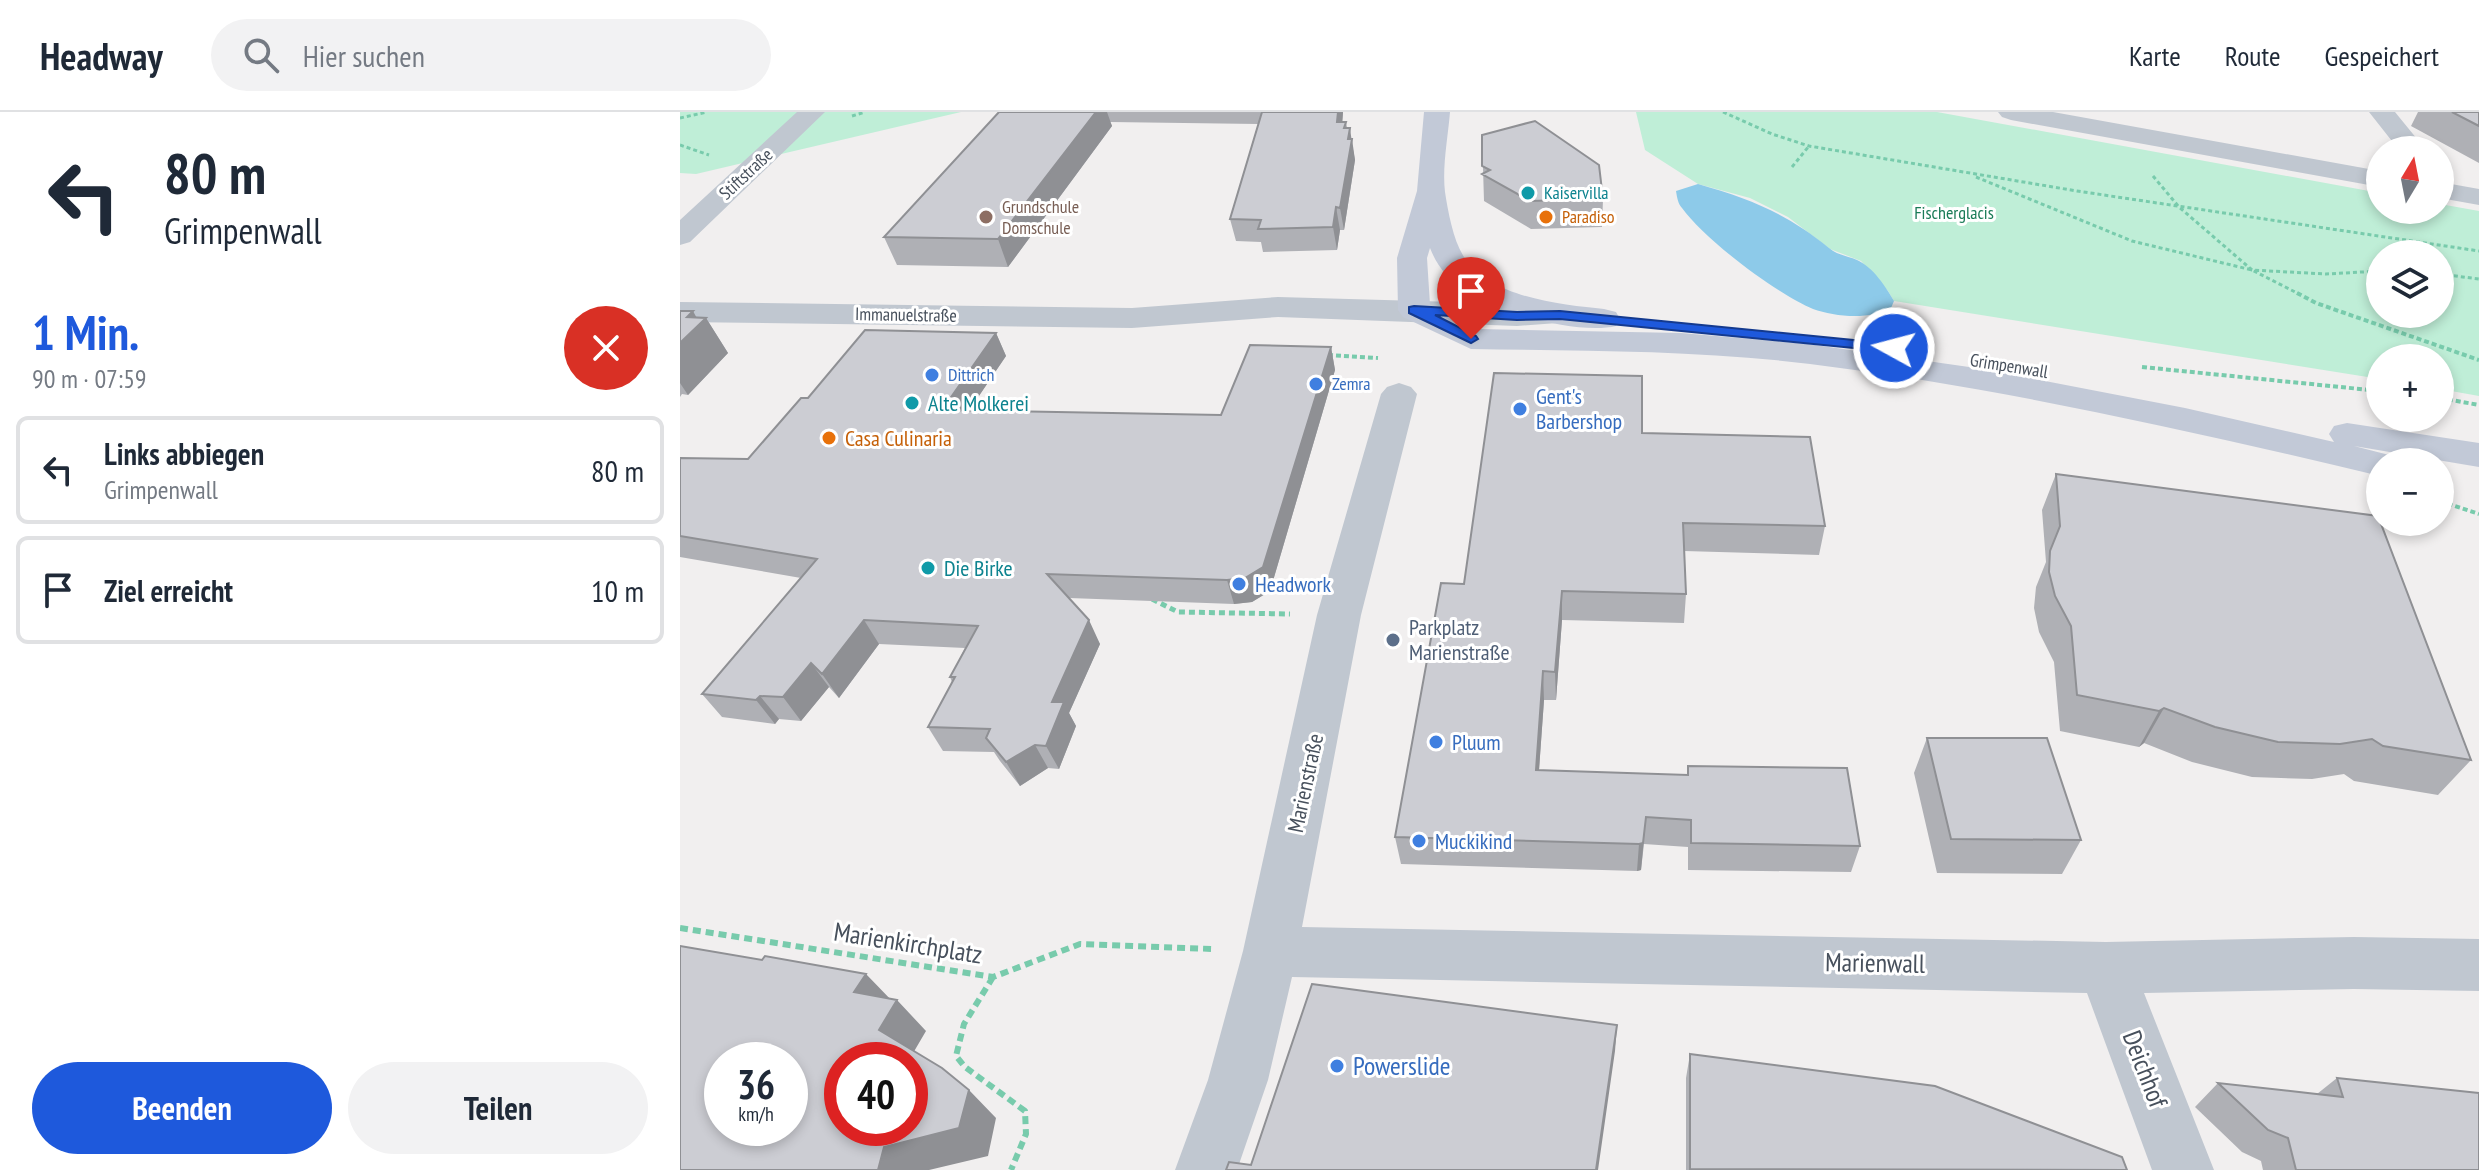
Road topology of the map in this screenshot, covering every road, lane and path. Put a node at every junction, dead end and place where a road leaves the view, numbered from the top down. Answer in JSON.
{"nodes":[{"id":1,"x":707,"y":112,"type":"edge"},
{"id":2,"x":812,"y":112,"type":"edge"},
{"id":3,"x":1437,"y":112,"type":"edge"},
{"id":4,"x":1723,"y":112,"type":"edge"},
{"id":5,"x":2011,"y":112,"type":"edge"},
{"id":6,"x":2382,"y":112,"type":"edge"},
{"id":7,"x":680,"y":118,"type":"edge"},
{"id":8,"x":2137,"y":135,"type":"junction"},
{"id":9,"x":2402,"y":136,"type":"edge"},
{"id":10,"x":1809,"y":146,"type":"junction"},
{"id":11,"x":1792,"y":167,"type":"dead end"},
{"id":12,"x":1968,"y":173,"type":"junction"},
{"id":13,"x":2366,"y":176,"type":"edge"},
{"id":14,"x":1431,"y":191,"type":"junction"},
{"id":15,"x":2454,"y":191,"type":"edge"},
{"id":16,"x":2479,"y":197,"type":"edge"},
{"id":17,"x":2179,"y":207,"type":"junction"},
{"id":18,"x":680,"y":236,"type":"edge"},
{"id":19,"x":2479,"y":251,"type":"edge"},
{"id":20,"x":2252,"y":270,"type":"junction"},
{"id":21,"x":2366,"y":272,"type":"edge"},
{"id":22,"x":2454,"y":276,"type":"edge"},
{"id":23,"x":2479,"y":279,"type":"edge"},
{"id":24,"x":1414,"y":310,"type":"junction"},
{"id":25,"x":680,"y":312,"type":"edge"},
{"id":26,"x":1560,"y":315,"type":"junction"},
{"id":27,"x":1132,"y":318,"type":"junction"},
{"id":28,"x":1471,"y":339,"type":"junction"},
{"id":29,"x":2479,"y":360,"type":"edge"},
{"id":30,"x":1399,"y":394,"type":"dead end"},
{"id":31,"x":2454,"y":401,"type":"edge"},
{"id":32,"x":2479,"y":405,"type":"edge"},
{"id":33,"x":2479,"y":455,"type":"edge"},
{"id":34,"x":2366,"y":461,"type":"edge"},
{"id":35,"x":2454,"y":479,"type":"edge"},
{"id":36,"x":2479,"y":485,"type":"edge"},
{"id":37,"x":2454,"y":506,"type":"edge"},
{"id":38,"x":2479,"y":514,"type":"edge"},
{"id":39,"x":1145,"y":591,"type":"edge"},
{"id":40,"x":1339,"y":615,"type":"junction"},
{"id":41,"x":680,"y":928,"type":"edge"},
{"id":42,"x":1270,"y":951,"type":"junction"},
{"id":43,"x":2479,"y":965,"type":"edge"},
{"id":44,"x":2106,"y":968,"type":"junction"},
{"id":45,"x":993,"y":977,"type":"junction"},
{"id":46,"x":1011,"y":1170,"type":"edge"},
{"id":47,"x":1206,"y":1170,"type":"edge"},
{"id":48,"x":2183,"y":1170,"type":"edge"}],
"edges":[{"from":1,"to":7,"type":"path"},
{"from":2,"to":18,"type":"street","name":"Stiftstraße"},
{"from":3,"to":14,"type":"street"},
{"from":4,"to":10,"type":"path"},
{"from":5,"to":8,"type":"street"},
{"from":6,"to":9,"type":"street"},
{"from":8,"to":13,"type":"street"},
{"from":8,"to":17,"type":"path"},
{"from":10,"to":11,"type":"path"},
{"from":10,"to":12,"type":"path"},
{"from":12,"to":17,"type":"path"},
{"from":12,"to":20,"type":"path"},
{"from":14,"to":24,"type":"street"},
{"from":14,"to":26,"type":"street"},
{"from":15,"to":16,"type":"street"},
{"from":17,"to":19,"type":"path"},
{"from":17,"to":20,"type":"path"},
{"from":20,"to":21,"type":"path"},
{"from":20,"to":29,"type":"path"},
{"from":22,"to":23,"type":"path"},
{"from":24,"to":26,"type":"street","name":"Grimpenwall"},
{"from":24,"to":27,"type":"street","name":"Immanuelstraße"},
{"from":24,"to":28,"type":"street","name":"Grimpenwall"},
{"from":25,"to":27,"type":"street","name":"Immanuelstraße"},
{"from":26,"to":33,"type":"street","name":"Grimpenwall"},
{"from":27,"to":28,"type":"street","name":"Immanuelstraße"},
{"from":28,"to":34,"type":"street","name":"Grimpenwall"},
{"from":30,"to":40,"type":"street","name":"Marienstraße"},
{"from":31,"to":32,"type":"path"},
{"from":35,"to":36,"type":"street"},
{"from":37,"to":38,"type":"path"},
{"from":39,"to":40,"type":"path"},
{"from":40,"to":42,"type":"street","name":"Marienstraße"},
{"from":41,"to":45,"type":"path","name":"Marienkirchplatz"},
{"from":42,"to":44,"type":"street","name":"Marienwall"},
{"from":42,"to":45,"type":"path","name":"Marienkirchplatz"},
{"from":42,"to":47,"type":"street","name":"Marienstraße"},
{"from":43,"to":44,"type":"street","name":"Marienwall"},
{"from":44,"to":48,"type":"street","name":"Deichhof"},
{"from":45,"to":46,"type":"path"}]}
